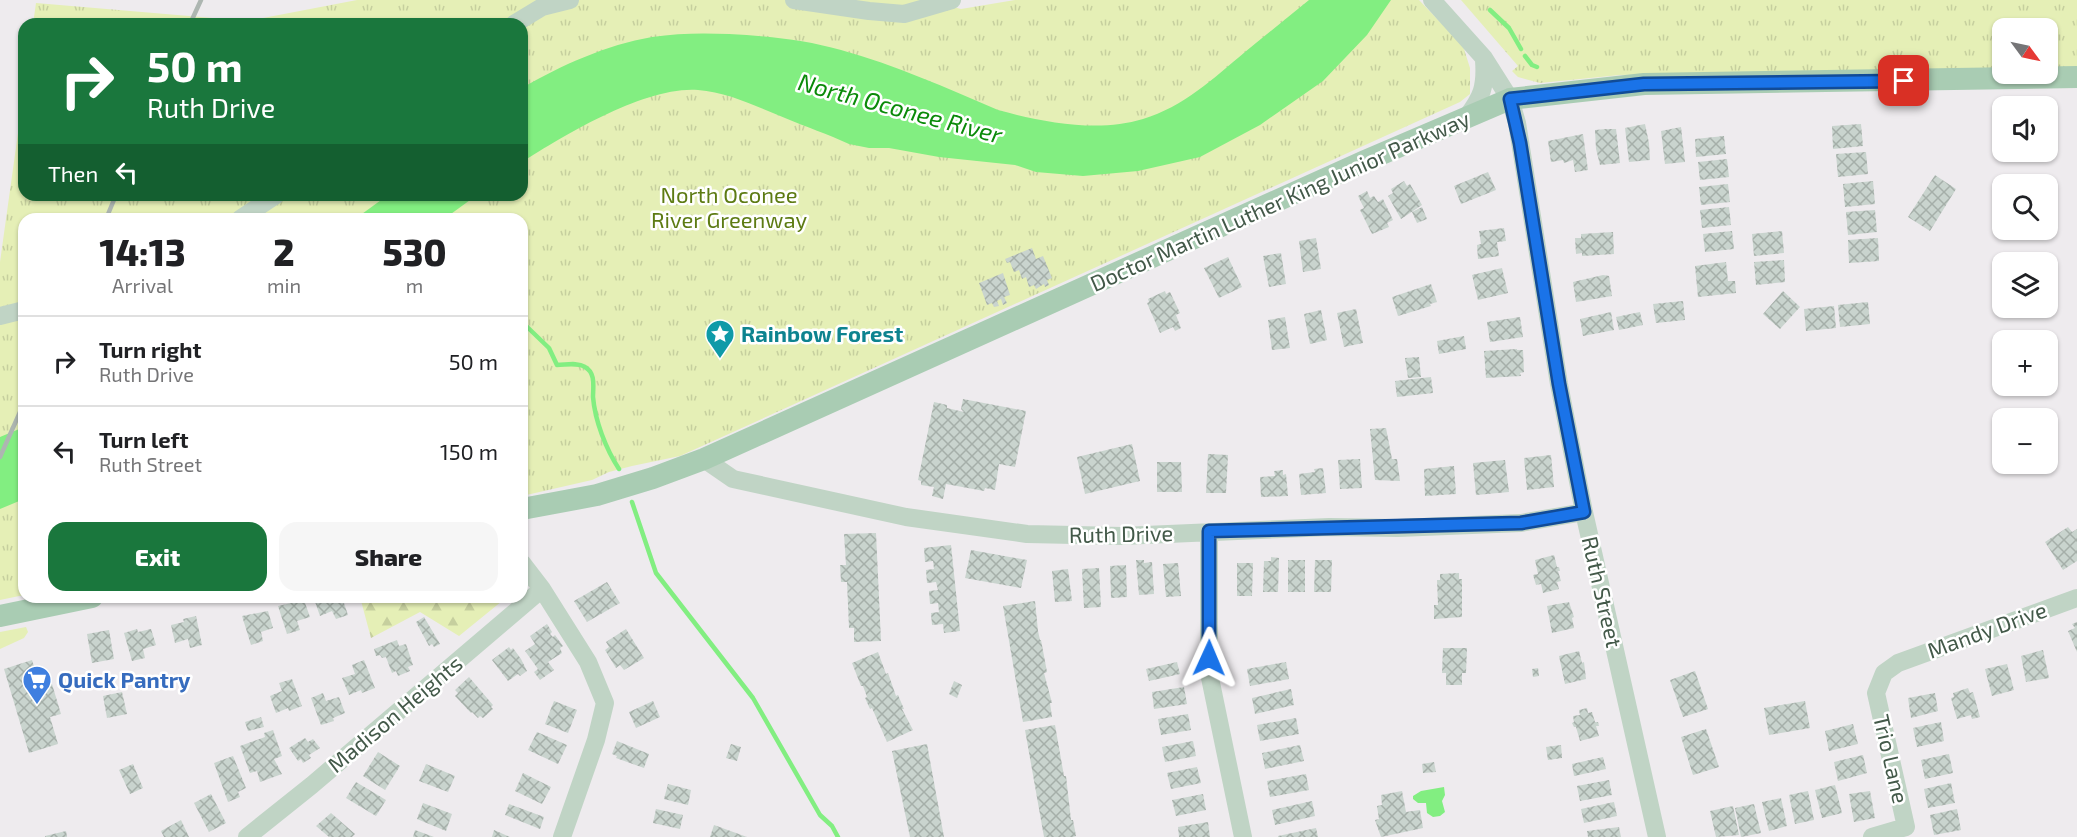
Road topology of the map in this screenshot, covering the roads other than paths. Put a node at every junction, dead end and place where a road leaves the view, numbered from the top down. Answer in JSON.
{"nodes":[{"id":1,"x":570,"y":0,"type":"edge"},
{"id":2,"x":794,"y":0,"type":"edge"},
{"id":3,"x":952,"y":0,"type":"edge"},
{"id":4,"x":1432,"y":0,"type":"edge"},
{"id":5,"x":524,"y":18,"type":"edge"},
{"id":6,"x":1484,"y":58,"type":"junction"},
{"id":7,"x":2077,"y":77,"type":"edge"},
{"id":8,"x":1510,"y":99,"type":"junction"},
{"id":9,"x":1466,"y":118,"type":"junction"},
{"id":10,"x":267,"y":201,"type":"edge"},
{"id":11,"x":249,"y":213,"type":"edge"},
{"id":12,"x":18,"y":312,"type":"edge"},
{"id":13,"x":0,"y":316,"type":"edge"},
{"id":14,"x":704,"y":459,"type":"junction"},
{"id":15,"x":528,"y":508,"type":"edge"},
{"id":16,"x":1584,"y":512,"type":"junction"},
{"id":17,"x":1209,"y":531,"type":"junction"},
{"id":18,"x":528,"y":571,"type":"edge"},
{"id":19,"x":542,"y":589,"type":"junction"},
{"id":20,"x":2077,"y":598,"type":"edge"},
{"id":21,"x":528,"y":601,"type":"edge"},
{"id":22,"x":63,"y":603,"type":"edge"},
{"id":23,"x":526,"y":603,"type":"edge"},
{"id":24,"x":0,"y":616,"type":"edge"},
{"id":25,"x":1898,"y":663,"type":"joint"},
{"id":26,"x":247,"y":837,"type":"edge"},
{"id":27,"x":562,"y":837,"type":"edge"},
{"id":28,"x":1243,"y":837,"type":"edge"},
{"id":29,"x":1657,"y":837,"type":"edge"},
{"id":30,"x":1872,"y":837,"type":"edge"}],
"edges":[{"from":1,"to":5,"type":"street"},
{"from":2,"to":3,"type":"street"},
{"from":4,"to":6,"type":"street","name":"Ruth Street"},
{"from":6,"to":8,"type":"street","name":"Ruth Street"},
{"from":6,"to":9,"type":"street"},
{"from":7,"to":8,"type":"main road","name":"Doctor Martin Luther King Junior Parkway"},
{"from":8,"to":9,"type":"main road","name":"Doctor Martin Luther King Junior Parkway"},
{"from":8,"to":16,"type":"street","name":"Ruth Street"},
{"from":9,"to":14,"type":"main road","name":"Doctor Martin Luther King Junior Parkway"},
{"from":10,"to":11,"type":"street"},
{"from":12,"to":13,"type":"street"},
{"from":14,"to":15,"type":"main road","name":"Doctor Martin Luther King Junior Parkway"},
{"from":14,"to":17,"type":"street","name":"Ruth Drive"},
{"from":16,"to":17,"type":"street","name":"Ruth Drive"},
{"from":16,"to":29,"type":"street","name":"Ruth Street"},
{"from":17,"to":28,"type":"street"},
{"from":18,"to":19,"type":"street"},
{"from":19,"to":21,"type":"street","name":"Madison Heights"},
{"from":19,"to":27,"type":"street"},
{"from":20,"to":25,"type":"street","name":"Mandy Drive"},
{"from":22,"to":24,"type":"main road"},
{"from":23,"to":26,"type":"street","name":"Madison Heights"},
{"from":25,"to":30,"type":"street","name":"Trio Lane"}]}
